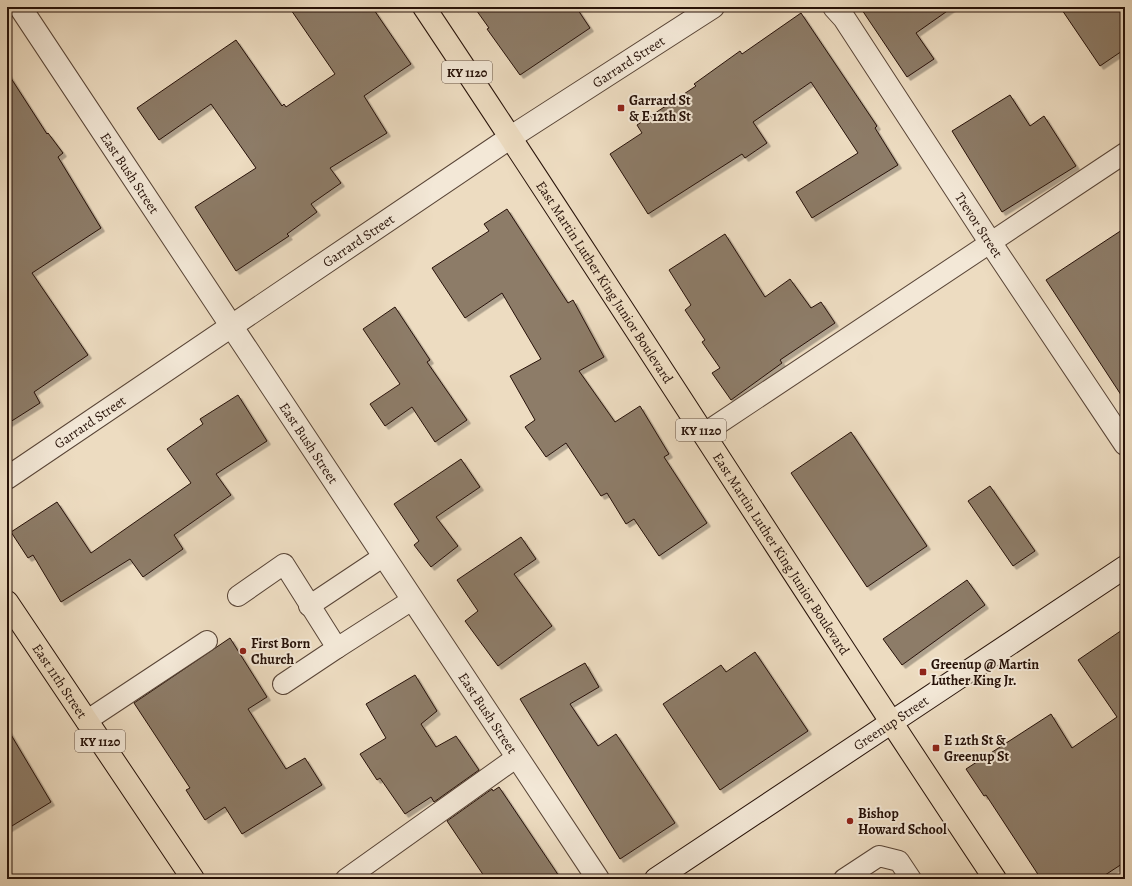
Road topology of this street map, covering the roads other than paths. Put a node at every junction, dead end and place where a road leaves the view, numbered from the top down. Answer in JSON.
{"nodes":[{"id":1,"x":20,"y":7,"type":"edge"},
{"id":2,"x":424,"y":7,"type":"edge"},
{"id":3,"x":713,"y":7,"type":"edge"},
{"id":4,"x":834,"y":7,"type":"edge"},
{"id":5,"x":511,"y":137,"type":"junction"},
{"id":6,"x":1125,"y":154,"type":"edge"},
{"id":7,"x":990,"y":242,"type":"junction"},
{"id":8,"x":232,"y":327,"type":"junction"},
{"id":9,"x":703,"y":434,"type":"junction"},
{"id":10,"x":1125,"y":444,"type":"edge"},
{"id":11,"x":7,"y":478,"type":"edge"},
{"id":12,"x":384,"y":556,"type":"junction"},
{"id":13,"x":1125,"y":567,"type":"edge"},
{"id":14,"x":238,"y":596,"type":"dead end"},
{"id":15,"x":412,"y":600,"type":"junction"},
{"id":16,"x":7,"y":602,"type":"edge"},
{"id":17,"x":309,"y":606,"type":"junction"},
{"id":18,"x":207,"y":641,"type":"dead end"},
{"id":19,"x":336,"y":648,"type":"junction"},
{"id":20,"x":283,"y":684,"type":"dead end"},
{"id":21,"x":86,"y":721,"type":"junction"},
{"id":22,"x":890,"y":723,"type":"junction"},
{"id":23,"x":517,"y":757,"type":"junction"},
{"id":24,"x":193,"y":879,"type":"edge"},
{"id":25,"x":346,"y":879,"type":"edge"},
{"id":26,"x":598,"y":879,"type":"edge"},
{"id":27,"x":656,"y":879,"type":"edge"},
{"id":28,"x":844,"y":879,"type":"edge"},
{"id":29,"x":911,"y":879,"type":"edge"},
{"id":30,"x":994,"y":879,"type":"edge"}],
"edges":[{"from":1,"to":8,"type":"street","name":"East Bush Street"},
{"from":2,"to":5,"type":"main road","name":"East Martin Luther King Junior Boulevard","number":"KY 1120"},
{"from":3,"to":5,"type":"street","name":"Garrard Street"},
{"from":4,"to":7,"type":"street","name":"Trevor Street"},
{"from":5,"to":8,"type":"street","name":"Garrard Street"},
{"from":5,"to":9,"type":"main road","name":"East Martin Luther King Junior Boulevard","number":"KY 1120"},
{"from":6,"to":7,"type":"lane"},
{"from":7,"to":9,"type":"lane"},
{"from":7,"to":10,"type":"street","name":"Trevor Street"},
{"from":8,"to":11,"type":"street","name":"Garrard Street"},
{"from":8,"to":12,"type":"street","name":"East Bush Street"},
{"from":9,"to":22,"type":"main road","name":"East Martin Luther King Junior Boulevard","number":"KY 1120"},
{"from":12,"to":15,"type":"street","name":"East Bush Street"},
{"from":12,"to":17,"type":"lane"},
{"from":13,"to":22,"type":"street","name":"Greenup Street"},
{"from":14,"to":17,"type":"lane"},
{"from":15,"to":19,"type":"lane"},
{"from":15,"to":23,"type":"street","name":"East Bush Street"},
{"from":16,"to":21,"type":"main road","name":"East 11th Street","number":"KY 1120"},
{"from":17,"to":19,"type":"lane"},
{"from":18,"to":21,"type":"lane"},
{"from":19,"to":20,"type":"lane"},
{"from":21,"to":24,"type":"main road","name":"East 11th Street","number":"KY 1120"},
{"from":22,"to":27,"type":"street","name":"Greenup Street"},
{"from":22,"to":30,"type":"main road","name":"East Martin Luther King Junior Boulevard"},
{"from":23,"to":25,"type":"lane"},
{"from":23,"to":26,"type":"street","name":"East Bush Street"},
{"from":28,"to":29,"type":"lane"}]}
